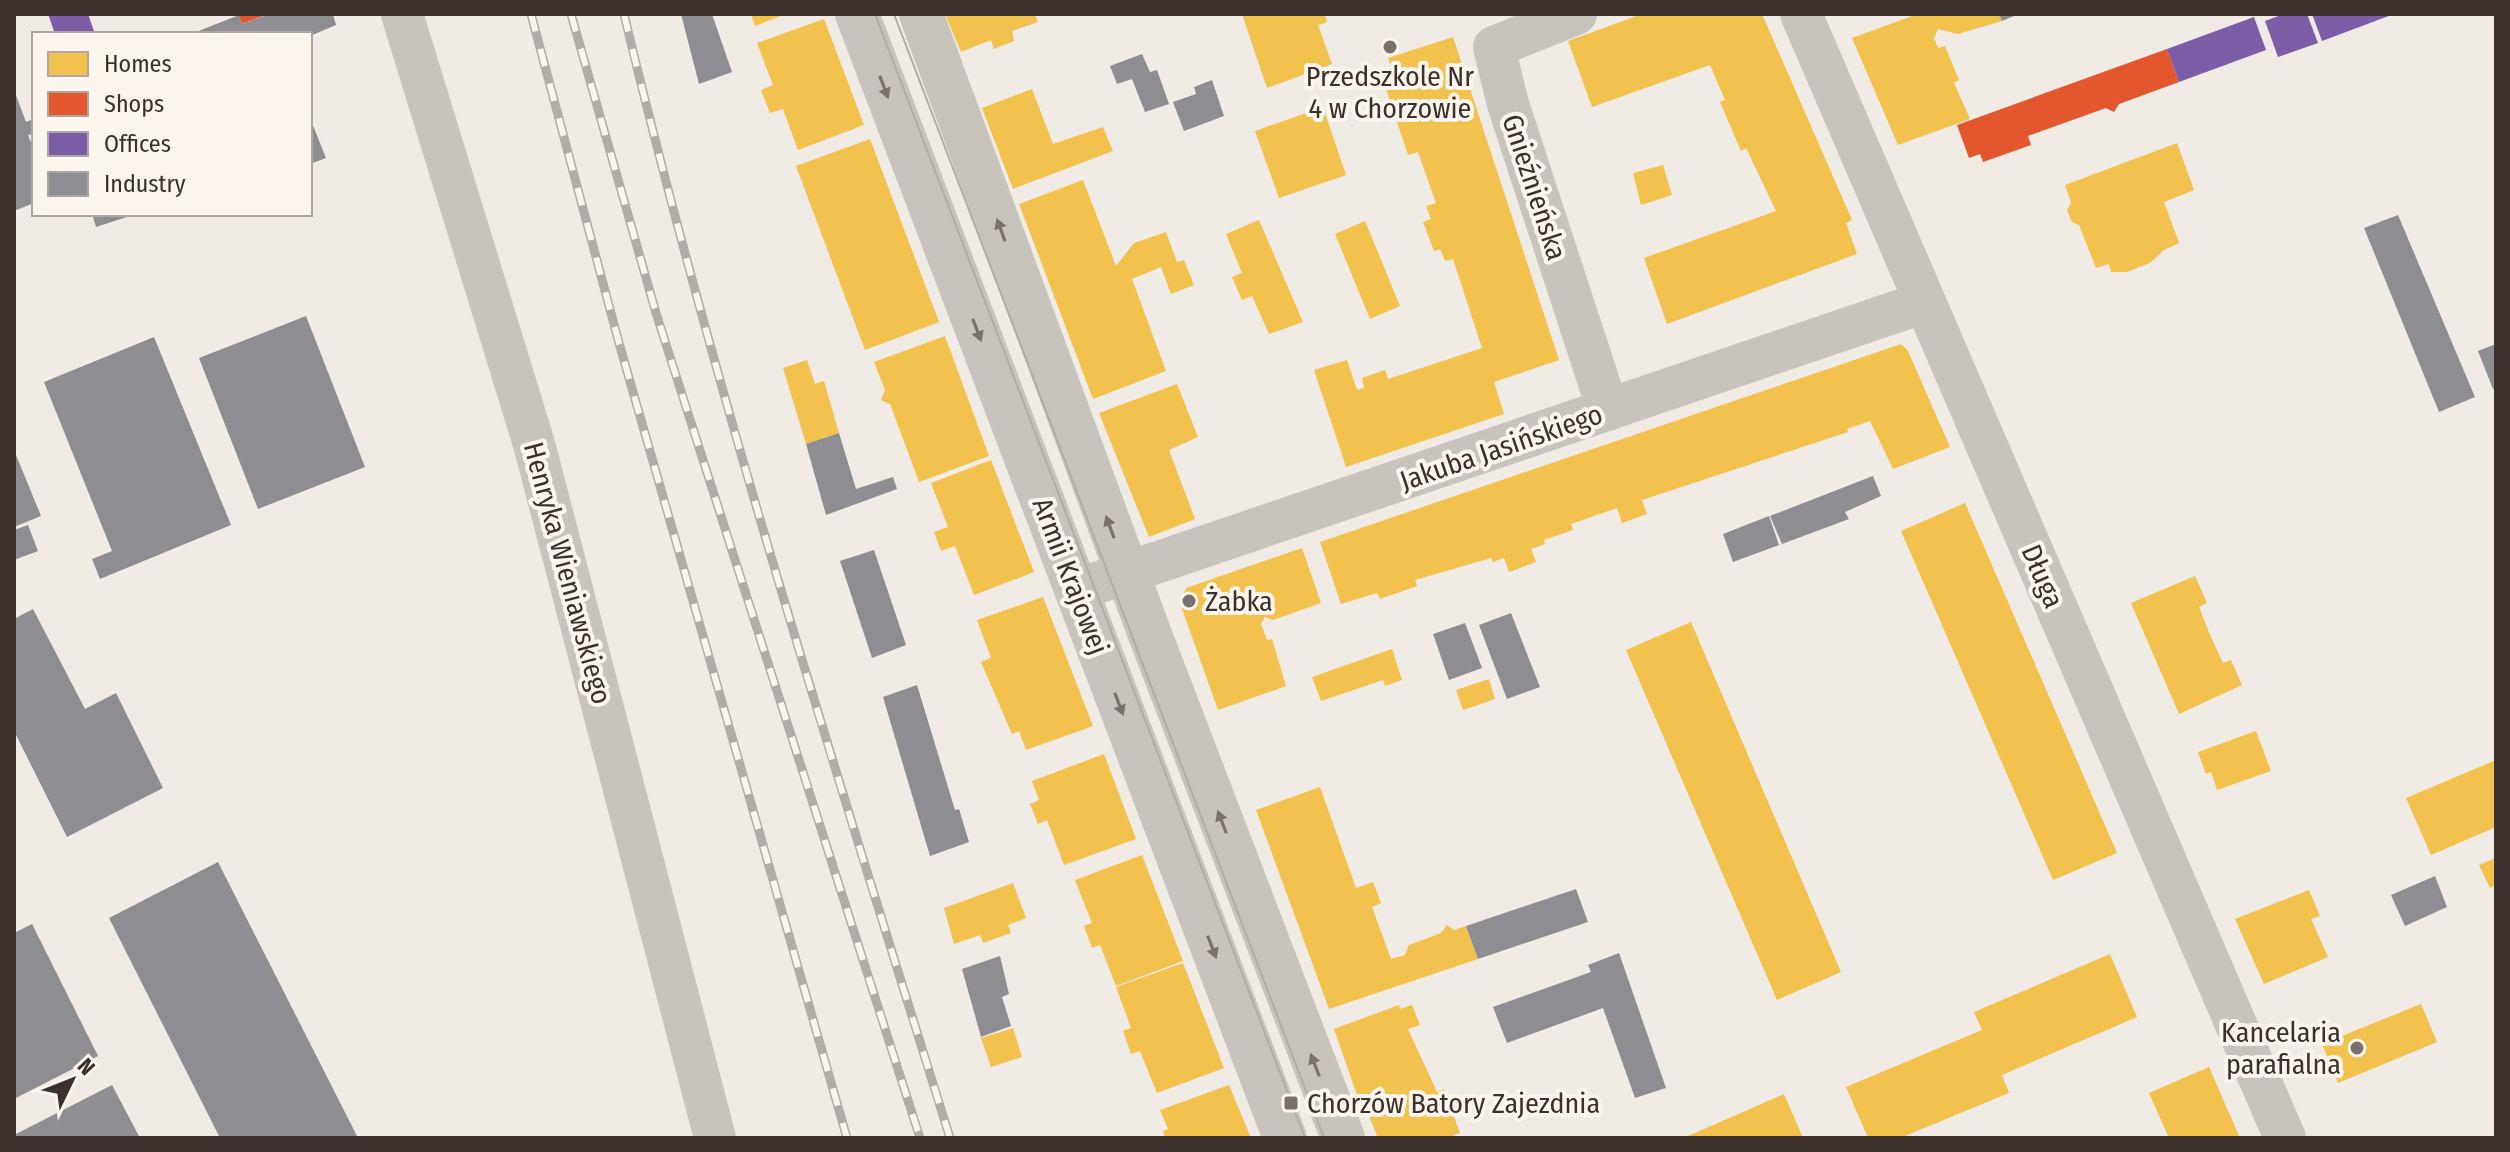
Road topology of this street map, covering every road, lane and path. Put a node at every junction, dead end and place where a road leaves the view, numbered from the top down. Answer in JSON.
{"nodes":[{"id":1,"x":402,"y":14,"type":"edge"},
{"id":2,"x":857,"y":14,"type":"edge"},
{"id":3,"x":921,"y":14,"type":"edge"},
{"id":4,"x":1576,"y":14,"type":"edge"},
{"id":5,"x":1801,"y":14,"type":"edge"},
{"id":6,"x":1925,"y":302,"type":"junction"},
{"id":7,"x":1608,"y":410,"type":"junction"},
{"id":8,"x":1128,"y":573,"type":"junction"},
{"id":9,"x":1076,"y":590,"type":"junction"},
{"id":10,"x":715,"y":1138,"type":"edge"},
{"id":11,"x":1285,"y":1138,"type":"edge"},
{"id":12,"x":1343,"y":1138,"type":"edge"},
{"id":13,"x":2285,"y":1138,"type":"edge"}],
"edges":[{"from":1,"to":10,"type":"street","name":"Henryka Wieniawskiego"},
{"from":2,"to":9,"type":"street","name":"Armii Krajowej","one_way":true},
{"from":8,"to":3,"type":"street","name":"Armii Krajowej","one_way":true},
{"from":4,"to":7,"type":"street","name":"Gnieźnieńska"},
{"from":5,"to":6,"type":"street","name":"Długa"},
{"from":6,"to":7,"type":"street","name":"Jakuba Jasińskiego"},
{"from":6,"to":13,"type":"street","name":"Długa"},
{"from":7,"to":8,"type":"street","name":"Jakuba Jasińskiego"},
{"from":8,"to":9,"type":"street","name":"Jakuba Jasińskiego"},
{"from":12,"to":8,"type":"street","name":"Armii Krajowej","one_way":true},
{"from":9,"to":11,"type":"street","name":"Armii Krajowej","one_way":true}]}
